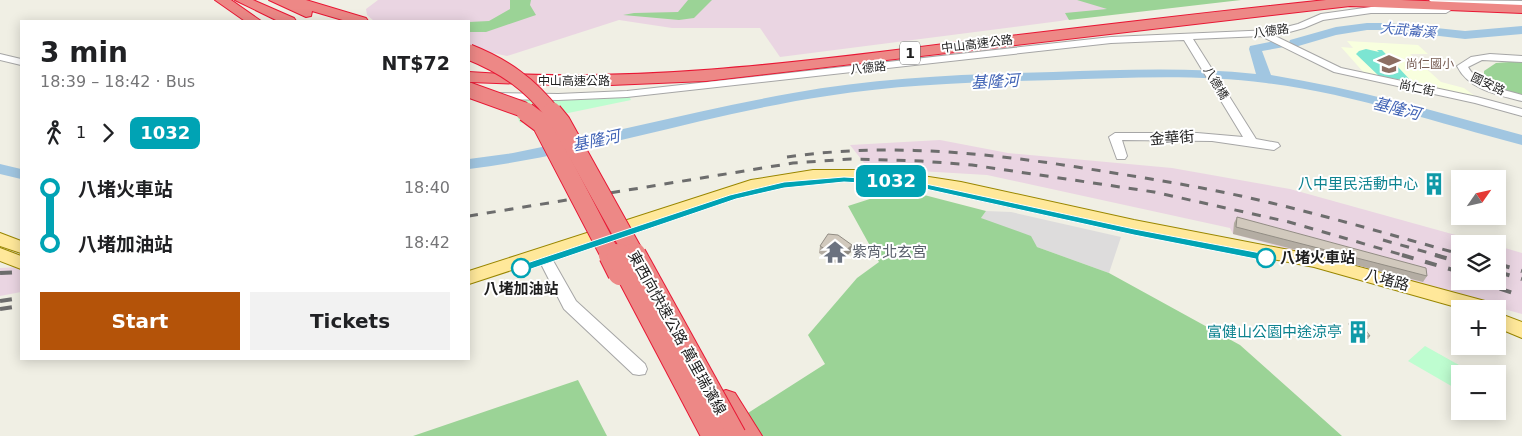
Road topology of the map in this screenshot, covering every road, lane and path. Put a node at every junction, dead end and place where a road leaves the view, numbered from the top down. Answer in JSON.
{"nodes":[{"id":1,"x":294,"y":0,"type":"edge"},
{"id":2,"x":1321,"y":0,"type":"edge"},
{"id":3,"x":233,"y":1,"type":"edge"},
{"id":4,"x":278,"y":1,"type":"edge"},
{"id":5,"x":1350,"y":2,"type":"junction"},
{"id":6,"x":1522,"y":4,"type":"edge"},
{"id":7,"x":1375,"y":5,"type":"edge"},
{"id":8,"x":1420,"y":6,"type":"junction"},
{"id":9,"x":1522,"y":9,"type":"edge"},
{"id":10,"x":244,"y":20,"type":"edge"},
{"id":11,"x":253,"y":20,"type":"edge"},
{"id":12,"x":277,"y":20,"type":"edge"},
{"id":13,"x":286,"y":20,"type":"edge"},
{"id":14,"x":335,"y":20,"type":"edge"},
{"id":15,"x":357,"y":20,"type":"edge"},
{"id":16,"x":1264,"y":34,"type":"junction"},
{"id":17,"x":1187,"y":37,"type":"junction"},
{"id":18,"x":470,"y":52,"type":"edge"},
{"id":19,"x":0,"y":57,"type":"edge"},
{"id":20,"x":1522,"y":59,"type":"edge"},
{"id":21,"x":470,"y":60,"type":"edge"},
{"id":22,"x":20,"y":62,"type":"edge"},
{"id":23,"x":470,"y":70,"type":"edge"},
{"id":24,"x":470,"y":77,"type":"edge"},
{"id":25,"x":470,"y":90,"type":"edge"},
{"id":26,"x":470,"y":94,"type":"edge"},
{"id":27,"x":1522,"y":98,"type":"edge"},
{"id":28,"x":1522,"y":113,"type":"edge"},
{"id":29,"x":1251,"y":140,"type":"junction"},
{"id":30,"x":1274,"y":146,"type":"dead end"},
{"id":31,"x":1121,"y":156,"type":"dead end"},
{"id":32,"x":0,"y":239,"type":"edge"},
{"id":33,"x":20,"y":248,"type":"edge"},
{"id":34,"x":0,"y":254,"type":"edge"},
{"id":35,"x":546,"y":260,"type":"junction"},
{"id":36,"x":20,"y":263,"type":"edge"},
{"id":37,"x":1315,"y":265,"type":"junction"},
{"id":38,"x":470,"y":278,"type":"edge"},
{"id":39,"x":648,"y":281,"type":"junction"},
{"id":40,"x":470,"y":286,"type":"edge"},
{"id":41,"x":1453,"y":300,"type":"edge"},
{"id":42,"x":1451,"y":305,"type":"edge"},
{"id":43,"x":1506,"y":314,"type":"edge"},
{"id":44,"x":1522,"y":319,"type":"edge"},
{"id":45,"x":1506,"y":324,"type":"edge"},
{"id":46,"x":1522,"y":331,"type":"edge"},
{"id":47,"x":639,"y":368,"type":"dead end"},
{"id":48,"x":716,"y":434,"type":"edge"},
{"id":49,"x":749,"y":436,"type":"edge"}],
"edges":[{"from":1,"to":15,"type":"highway"},
{"from":2,"to":23,"type":"highway","name":"中山高速公路","number":"1"},
{"from":3,"to":10,"type":"highway"},
{"from":3,"to":11,"type":"highway"},
{"from":3,"to":12,"type":"highway"},
{"from":3,"to":13,"type":"highway"},
{"from":4,"to":14,"type":"highway"},
{"from":5,"to":7,"type":"highway","name":"中山高速公路","number":"1"},
{"from":5,"to":9,"type":"highway"},
{"from":5,"to":24,"type":"highway","name":"中山高速公路","number":"1"},
{"from":6,"to":8,"type":"street","name":"八德路"},
{"from":7,"to":8,"type":"street","name":"八德路"},
{"from":7,"to":16,"type":"street","name":"八德路"},
{"from":8,"to":9,"type":"street","name":"八德路"},
{"from":16,"to":17,"type":"street","name":"八德路"},
{"from":16,"to":28,"type":"street","name":"尚仁街"},
{"from":17,"to":26,"type":"street","name":"八德路"},
{"from":17,"to":29,"type":"street","name":"八德橋"},
{"from":18,"to":39,"type":"highway","name":"東西向快速公路 萬里瑞濱線","bridge":true},
{"from":19,"to":22,"type":"street"},
{"from":20,"to":27,"type":"street","name":"國安路"},
{"from":21,"to":48,"type":"highway","name":"東西向快速公路 萬里瑞濱線","bridge":true},
{"from":25,"to":48,"type":"highway","bridge":true},
{"from":29,"to":30,"type":"street","name":"金華街"},
{"from":29,"to":31,"type":"street","name":"金華街"},
{"from":32,"to":33,"type":"main road"},
{"from":34,"to":36,"type":"main road"},
{"from":35,"to":37,"type":"main road","name":"八堵路"},
{"from":35,"to":40,"type":"main road","name":"八堵路"},
{"from":35,"to":47,"type":"street"},
{"from":37,"to":38,"type":"main road","name":"八堵路"},
{"from":37,"to":41,"type":"main road","name":"八堵路"},
{"from":37,"to":42,"type":"main road","name":"八堵路"},
{"from":39,"to":48,"type":"highway","name":"東西向快速公路 萬里瑞濱線","bridge":true},
{"from":39,"to":49,"type":"highway","bridge":true},
{"from":43,"to":44,"type":"main road"},
{"from":45,"to":46,"type":"main road"}]}
